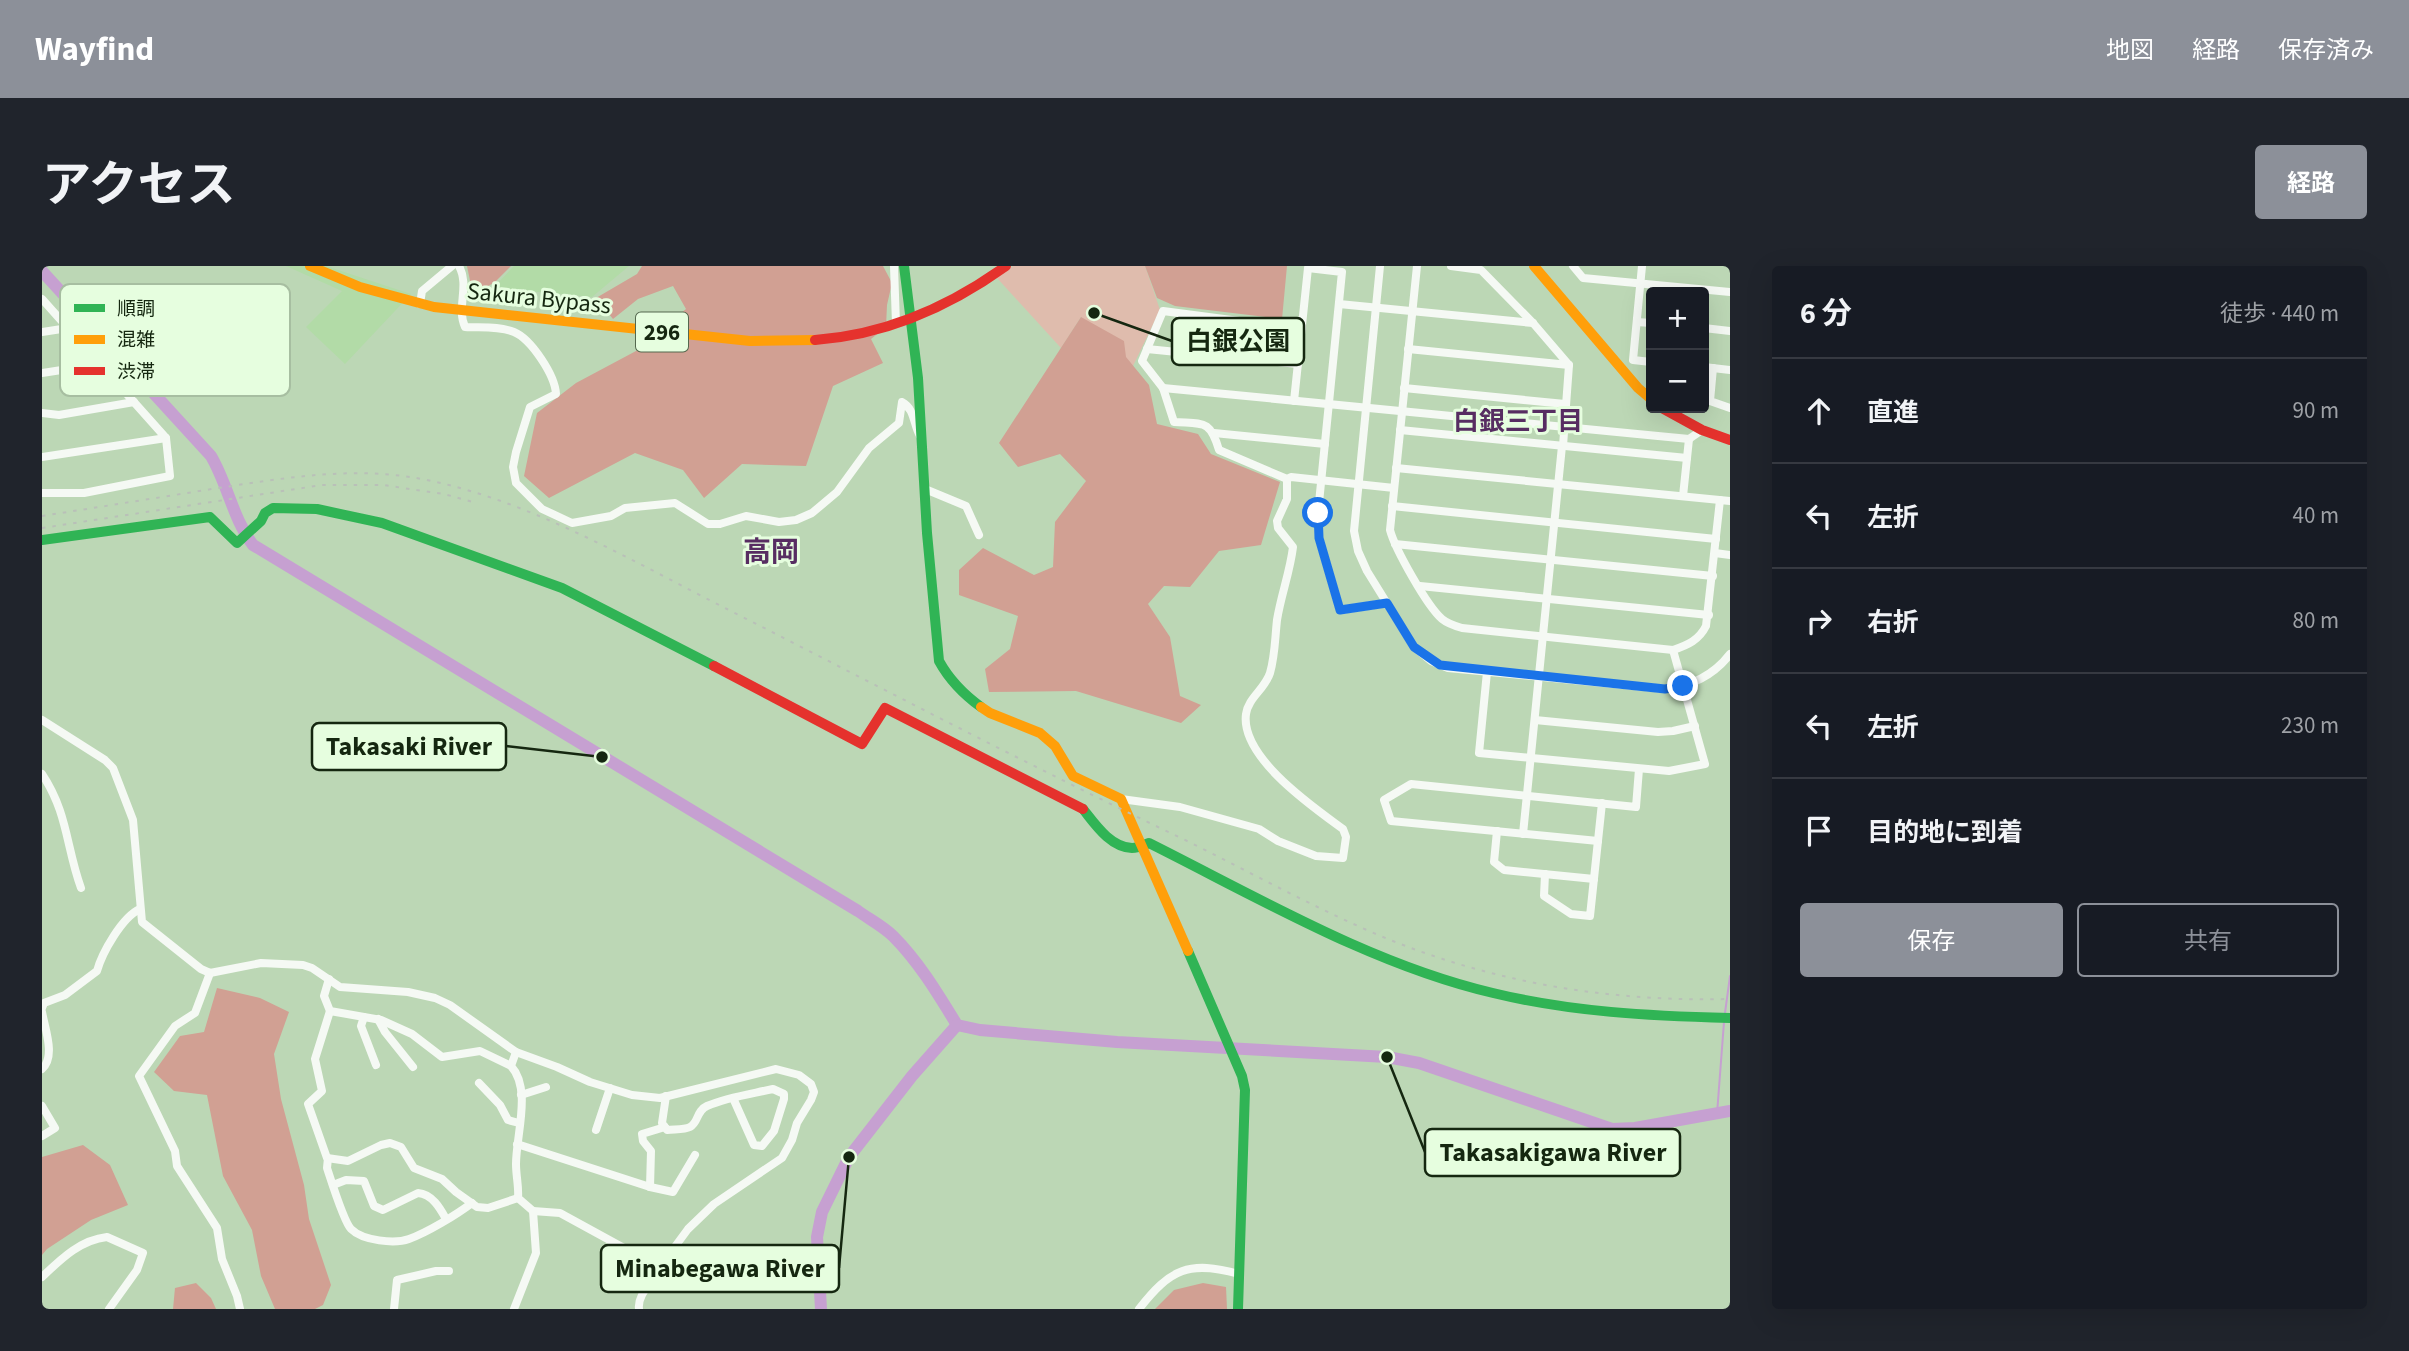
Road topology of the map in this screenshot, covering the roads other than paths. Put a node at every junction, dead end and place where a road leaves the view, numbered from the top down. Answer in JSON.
{"nodes":[{"id":1,"x":310,"y":266,"type":"edge"},
{"id":2,"x":452,"y":266,"type":"edge"},
{"id":3,"x":458,"y":266,"type":"edge"},
{"id":4,"x":894,"y":266,"type":"edge"},
{"id":5,"x":904,"y":266,"type":"edge"},
{"id":6,"x":1006,"y":266,"type":"edge"},
{"id":7,"x":1380,"y":266,"type":"edge"},
{"id":8,"x":1416,"y":266,"type":"edge"},
{"id":9,"x":1451,"y":266,"type":"edge"},
{"id":10,"x":1534,"y":266,"type":"edge"},
{"id":11,"x":1573,"y":266,"type":"edge"},
{"id":12,"x":1642,"y":266,"type":"edge"},
{"id":13,"x":1640,"y":283,"type":"junction"},
{"id":14,"x":1730,"y":292,"type":"edge"},
{"id":15,"x":42,"y":299,"type":"edge"},
{"id":16,"x":1339,"y":303,"type":"junction"},
{"id":17,"x":420,"y":304,"type":"junction"},
{"id":18,"x":1376,"y":307,"type":"junction"},
{"id":19,"x":463,"y":311,"type":"junction"},
{"id":20,"x":1412,"y":311,"type":"junction"},
{"id":21,"x":912,"y":318,"type":"junction"},
{"id":22,"x":60,"y":319,"type":"edge"},
{"id":23,"x":1637,"y":322,"type":"junction"},
{"id":24,"x":1533,"y":323,"type":"junction"},
{"id":25,"x":1646,"y":323,"type":"edge"},
{"id":26,"x":896,"y":324,"type":"junction"},
{"id":27,"x":60,"y":329,"type":"edge"},
{"id":28,"x":1301,"y":329,"type":"junction"},
{"id":29,"x":1709,"y":329,"type":"edge"},
{"id":30,"x":1730,"y":331,"type":"edge"},
{"id":31,"x":42,"y":332,"type":"edge"},
{"id":32,"x":1147,"y":349,"type":"junction"},
{"id":33,"x":1408,"y":349,"type":"junction"},
{"id":34,"x":1646,"y":361,"type":"edge"},
{"id":35,"x":1298,"y":365,"type":"junction"},
{"id":36,"x":1569,"y":365,"type":"junction"},
{"id":37,"x":1709,"y":368,"type":"edge"},
{"id":38,"x":60,"y":370,"type":"edge"},
{"id":39,"x":1730,"y":370,"type":"edge"},
{"id":40,"x":42,"y":373,"type":"edge"},
{"id":41,"x":1709,"y":384,"type":"edge"},
{"id":42,"x":1163,"y":388,"type":"junction"},
{"id":43,"x":1404,"y":388,"type":"junction"},
{"id":44,"x":1646,"y":395,"type":"edge"},
{"id":45,"x":129,"y":396,"type":"edge"},
{"id":46,"x":1294,"y":401,"type":"junction"},
{"id":47,"x":134,"y":402,"type":"junction"},
{"id":48,"x":1329,"y":404,"type":"junction"},
{"id":49,"x":1565,"y":404,"type":"junction"},
{"id":50,"x":1365,"y":407,"type":"junction"},
{"id":51,"x":1730,"y":408,"type":"edge"},
{"id":52,"x":1402,"y":412,"type":"junction"},
{"id":53,"x":42,"y":413,"type":"edge"},
{"id":54,"x":1671,"y":413,"type":"edge"},
{"id":55,"x":1565,"y":428,"type":"junction"},
{"id":56,"x":1400,"y":430,"type":"junction"},
{"id":57,"x":1702,"y":430,"type":"junction"},
{"id":58,"x":1214,"y":433,"type":"junction"},
{"id":59,"x":166,"y":438,"type":"junction"},
{"id":60,"x":1689,"y":439,"type":"junction"},
{"id":61,"x":1730,"y":440,"type":"edge"},
{"id":62,"x":924,"y":441,"type":"junction"},
{"id":63,"x":1325,"y":444,"type":"junction"},
{"id":64,"x":1563,"y":446,"type":"junction"},
{"id":65,"x":42,"y":457,"type":"edge"},
{"id":66,"x":1687,"y":458,"type":"junction"},
{"id":67,"x":1396,"y":468,"type":"junction"},
{"id":68,"x":1287,"y":479,"type":"junction"},
{"id":69,"x":1321,"y":480,"type":"junction"},
{"id":70,"x":1358,"y":484,"type":"junction"},
{"id":71,"x":1558,"y":484,"type":"junction"},
{"id":72,"x":1394,"y":488,"type":"junction"},
{"id":73,"x":925,"y":489,"type":"junction"},
{"id":74,"x":42,"y":493,"type":"edge"},
{"id":75,"x":1683,"y":496,"type":"junction"},
{"id":76,"x":1720,"y":500,"type":"junction"},
{"id":77,"x":1730,"y":501,"type":"edge"},
{"id":78,"x":1392,"y":506,"type":"junction"},
{"id":79,"x":1554,"y":523,"type":"junction"},
{"id":80,"x":979,"y":535,"type":"dead end"},
{"id":81,"x":1716,"y":539,"type":"junction"},
{"id":82,"x":42,"y":540,"type":"edge"},
{"id":83,"x":1395,"y":544,"type":"junction"},
{"id":84,"x":1715,"y":553,"type":"junction"},
{"id":85,"x":1730,"y":555,"type":"edge"},
{"id":86,"x":1551,"y":560,"type":"junction"},
{"id":87,"x":1713,"y":576,"type":"junction"},
{"id":88,"x":1420,"y":586,"type":"junction"},
{"id":89,"x":1547,"y":599,"type":"junction"},
{"id":90,"x":1387,"y":603,"type":"junction"},
{"id":91,"x":1709,"y":615,"type":"junction"},
{"id":92,"x":1543,"y":637,"type":"junction"},
{"id":93,"x":1673,"y":650,"type":"junction"},
{"id":94,"x":1730,"y":654,"type":"edge"},
{"id":95,"x":1487,"y":671,"type":"junction"},
{"id":96,"x":1539,"y":677,"type":"junction"},
{"id":97,"x":1683,"y":686,"type":"junction"},
{"id":98,"x":42,"y":720,"type":"edge"},
{"id":99,"x":1535,"y":720,"type":"junction"},
{"id":100,"x":1695,"y":726,"type":"junction"},
{"id":101,"x":1531,"y":758,"type":"junction"},
{"id":102,"x":1639,"y":769,"type":"junction"},
{"id":103,"x":42,"y":774,"type":"edge"},
{"id":104,"x":1527,"y":796,"type":"junction"},
{"id":105,"x":1121,"y":799,"type":"junction"},
{"id":106,"x":1602,"y":803,"type":"junction"},
{"id":107,"x":1497,"y":831,"type":"junction"},
{"id":108,"x":1523,"y":834,"type":"junction"},
{"id":109,"x":1598,"y":841,"type":"junction"},
{"id":110,"x":1140,"y":844,"type":"junction"},
{"id":111,"x":1545,"y":874,"type":"junction"},
{"id":112,"x":1594,"y":879,"type":"junction"},
{"id":113,"x":81,"y":888,"type":"dead end"},
{"id":114,"x":140,"y":909,"type":"junction"},
{"id":115,"x":209,"y":973,"type":"junction"},
{"id":116,"x":328,"y":979,"type":"junction"},
{"id":117,"x":42,"y":1010,"type":"edge"},
{"id":118,"x":330,"y":1011,"type":"junction"},
{"id":119,"x":364,"y":1017,"type":"junction"},
{"id":120,"x":1730,"y":1018,"type":"edge"},
{"id":121,"x":378,"y":1019,"type":"junction"},
{"id":122,"x":516,"y":1052,"type":"junction"},
{"id":123,"x":376,"y":1065,"type":"dead end"},
{"id":124,"x":413,"y":1066,"type":"dead end"},
{"id":125,"x":511,"y":1066,"type":"junction"},
{"id":126,"x":42,"y":1069,"type":"edge"},
{"id":127,"x":479,"y":1083,"type":"dead end"},
{"id":128,"x":546,"y":1087,"type":"dead end"},
{"id":129,"x":610,"y":1088,"type":"junction"},
{"id":130,"x":521,"y":1095,"type":"junction"},
{"id":131,"x":666,"y":1097,"type":"junction"},
{"id":132,"x":733,"y":1098,"type":"junction"},
{"id":133,"x":42,"y":1106,"type":"edge"},
{"id":134,"x":519,"y":1123,"type":"junction"},
{"id":135,"x":665,"y":1127,"type":"junction"},
{"id":136,"x":596,"y":1130,"type":"dead end"},
{"id":137,"x":42,"y":1136,"type":"edge"},
{"id":138,"x":517,"y":1144,"type":"junction"},
{"id":139,"x":695,"y":1155,"type":"dead end"},
{"id":140,"x":328,"y":1158,"type":"junction"},
{"id":141,"x":333,"y":1185,"type":"junction"},
{"id":142,"x":650,"y":1187,"type":"junction"},
{"id":143,"x":518,"y":1198,"type":"junction"},
{"id":144,"x":471,"y":1203,"type":"junction"},
{"id":145,"x":533,"y":1211,"type":"junction"},
{"id":146,"x":446,"y":1219,"type":"junction"},
{"id":147,"x":660,"y":1266,"type":"junction"},
{"id":148,"x":449,"y":1271,"type":"dead end"},
{"id":149,"x":1239,"y":1274,"type":"junction"},
{"id":150,"x":42,"y":1277,"type":"edge"},
{"id":151,"x":109,"y":1309,"type":"edge"},
{"id":152,"x":240,"y":1309,"type":"edge"},
{"id":153,"x":394,"y":1309,"type":"edge"},
{"id":154,"x":514,"y":1309,"type":"edge"},
{"id":155,"x":639,"y":1309,"type":"edge"},
{"id":156,"x":1139,"y":1309,"type":"edge"},
{"id":157,"x":1238,"y":1309,"type":"edge"}],
"edges":[{"from":1,"to":17,"type":"main road","name":"Sakura Bypass","number":"296"},
{"from":2,"to":17,"type":"street"},
{"from":3,"to":19,"type":"street"},
{"from":4,"to":26,"type":"street"},
{"from":5,"to":21,"type":"main road"},
{"from":6,"to":21,"type":"main road","name":"Sakura Bypass","number":"296"},
{"from":7,"to":18,"type":"street"},
{"from":8,"to":20,"type":"street"},
{"from":9,"to":24,"type":"street"},
{"from":10,"to":44,"type":"main road"},
{"from":11,"to":13,"type":"street"},
{"from":12,"to":13,"type":"street"},
{"from":13,"to":14,"type":"street"},
{"from":13,"to":23,"type":"street"},
{"from":15,"to":22,"type":"street"},
{"from":16,"to":18,"type":"street"},
{"from":16,"to":28,"type":"street"},
{"from":16,"to":48,"type":"street"},
{"from":17,"to":19,"type":"main road","name":"Sakura Bypass","number":"296"},
{"from":18,"to":20,"type":"street"},
{"from":18,"to":50,"type":"street"},
{"from":19,"to":26,"type":"main road","name":"Sakura Bypass","number":"296"},
{"from":19,"to":62,"type":"street"},
{"from":20,"to":24,"type":"street"},
{"from":20,"to":33,"type":"street"},
{"from":21,"to":26,"type":"main road","name":"Sakura Bypass","number":"296"},
{"from":21,"to":62,"type":"main road"},
{"from":23,"to":25,"type":"street"},
{"from":23,"to":34,"type":"street"},
{"from":24,"to":36,"type":"street"},
{"from":27,"to":31,"type":"street"},
{"from":28,"to":32,"type":"street"},
{"from":28,"to":35,"type":"street"},
{"from":29,"to":30,"type":"street"},
{"from":32,"to":35,"type":"street"},
{"from":32,"to":42,"type":"street"},
{"from":33,"to":36,"type":"street"},
{"from":33,"to":43,"type":"street"},
{"from":35,"to":46,"type":"street"},
{"from":36,"to":49,"type":"street"},
{"from":37,"to":39,"type":"street"},
{"from":38,"to":40,"type":"street"},
{"from":41,"to":51,"type":"street"},
{"from":42,"to":46,"type":"street"},
{"from":42,"to":58,"type":"street"},
{"from":43,"to":49,"type":"street"},
{"from":43,"to":52,"type":"street"},
{"from":45,"to":47,"type":"street"},
{"from":46,"to":48,"type":"street"},
{"from":47,"to":53,"type":"street"},
{"from":47,"to":59,"type":"street"},
{"from":48,"to":50,"type":"street"},
{"from":48,"to":63,"type":"street"},
{"from":49,"to":55,"type":"street"},
{"from":50,"to":52,"type":"street"},
{"from":50,"to":70,"type":"street"},
{"from":52,"to":55,"type":"street"},
{"from":52,"to":56,"type":"street"},
{"from":54,"to":57,"type":"main road"},
{"from":55,"to":60,"type":"street"},
{"from":55,"to":64,"type":"street"},
{"from":56,"to":64,"type":"street"},
{"from":56,"to":67,"type":"street"},
{"from":57,"to":60,"type":"street"},
{"from":57,"to":61,"type":"main road"},
{"from":58,"to":63,"type":"street"},
{"from":58,"to":68,"type":"street"},
{"from":59,"to":65,"type":"street"},
{"from":59,"to":74,"type":"street"},
{"from":60,"to":66,"type":"street"},
{"from":62,"to":73,"type":"main road"},
{"from":63,"to":69,"type":"street"},
{"from":64,"to":66,"type":"street"},
{"from":64,"to":71,"type":"street"},
{"from":66,"to":75,"type":"street"},
{"from":67,"to":71,"type":"street"},
{"from":67,"to":72,"type":"street"},
{"from":68,"to":69,"type":"street"},
{"from":68,"to":105,"type":"street"},
{"from":69,"to":70,"type":"street"},
{"from":69,"to":90,"type":"street"},
{"from":70,"to":72,"type":"street"},
{"from":70,"to":90,"type":"street"},
{"from":71,"to":75,"type":"street"},
{"from":71,"to":79,"type":"street"},
{"from":72,"to":78,"type":"street"},
{"from":73,"to":80,"type":"street"},
{"from":73,"to":105,"type":"main road"},
{"from":75,"to":76,"type":"street"},
{"from":76,"to":77,"type":"street"},
{"from":76,"to":81,"type":"street"},
{"from":78,"to":79,"type":"street"},
{"from":78,"to":83,"type":"street"},
{"from":79,"to":81,"type":"street"},
{"from":79,"to":86,"type":"street"},
{"from":81,"to":84,"type":"street"},
{"from":82,"to":110,"type":"main road"},
{"from":83,"to":86,"type":"street"},
{"from":83,"to":88,"type":"street"},
{"from":84,"to":85,"type":"street"},
{"from":84,"to":87,"type":"street"},
{"from":86,"to":87,"type":"street"},
{"from":86,"to":89,"type":"street"},
{"from":87,"to":91,"type":"street"},
{"from":88,"to":89,"type":"street"},
{"from":88,"to":92,"type":"street"},
{"from":89,"to":91,"type":"street"},
{"from":89,"to":92,"type":"street"},
{"from":90,"to":95,"type":"street"},
{"from":91,"to":93,"type":"street"},
{"from":92,"to":93,"type":"street"},
{"from":92,"to":96,"type":"street"},
{"from":93,"to":97,"type":"street"},
{"from":94,"to":97,"type":"street"},
{"from":95,"to":96,"type":"street"},
{"from":95,"to":101,"type":"street"},
{"from":96,"to":97,"type":"street"},
{"from":96,"to":99,"type":"street"},
{"from":97,"to":100,"type":"street"},
{"from":98,"to":114,"type":"street"},
{"from":99,"to":100,"type":"street"},
{"from":99,"to":101,"type":"street"},
{"from":100,"to":102,"type":"street"},
{"from":101,"to":102,"type":"street"},
{"from":101,"to":104,"type":"street"},
{"from":102,"to":106,"type":"street"},
{"from":103,"to":113,"type":"street"},
{"from":104,"to":106,"type":"street"},
{"from":104,"to":107,"type":"street"},
{"from":104,"to":108,"type":"street"},
{"from":105,"to":110,"type":"main road"},
{"from":106,"to":109,"type":"street"},
{"from":107,"to":108,"type":"street"},
{"from":107,"to":111,"type":"street"},
{"from":108,"to":109,"type":"street"},
{"from":109,"to":112,"type":"street"},
{"from":110,"to":120,"type":"main road"},
{"from":110,"to":149,"type":"main road"},
{"from":111,"to":112,"type":"street"},
{"from":111,"to":112,"type":"street"},
{"from":114,"to":115,"type":"street"},
{"from":114,"to":117,"type":"street"},
{"from":115,"to":116,"type":"street"},
{"from":115,"to":152,"type":"street"},
{"from":116,"to":118,"type":"street"},
{"from":116,"to":122,"type":"street"},
{"from":117,"to":126,"type":"street"},
{"from":118,"to":119,"type":"street"},
{"from":118,"to":140,"type":"street"},
{"from":119,"to":121,"type":"street"},
{"from":119,"to":123,"type":"street"},
{"from":121,"to":124,"type":"street"},
{"from":121,"to":125,"type":"street"},
{"from":122,"to":125,"type":"street"},
{"from":122,"to":129,"type":"street"},
{"from":125,"to":130,"type":"street"},
{"from":127,"to":134,"type":"street"},
{"from":128,"to":130,"type":"street"},
{"from":129,"to":131,"type":"street"},
{"from":129,"to":136,"type":"street"},
{"from":130,"to":134,"type":"street"},
{"from":131,"to":135,"type":"street"},
{"from":131,"to":147,"type":"street"},
{"from":132,"to":132,"type":"street"},
{"from":132,"to":135,"type":"street"},
{"from":133,"to":137,"type":"street"},
{"from":134,"to":138,"type":"street"},
{"from":135,"to":142,"type":"street"},
{"from":138,"to":142,"type":"street"},
{"from":138,"to":143,"type":"street"},
{"from":139,"to":142,"type":"street"},
{"from":140,"to":141,"type":"street"},
{"from":140,"to":144,"type":"street"},
{"from":141,"to":146,"type":"street"},
{"from":141,"to":146,"type":"street"},
{"from":143,"to":144,"type":"street"},
{"from":143,"to":145,"type":"street"},
{"from":144,"to":146,"type":"street"},
{"from":145,"to":147,"type":"street"},
{"from":145,"to":154,"type":"street"},
{"from":147,"to":155,"type":"street"},
{"from":148,"to":153,"type":"street"},
{"from":149,"to":156,"type":"street"},
{"from":149,"to":157,"type":"main road"},
{"from":150,"to":151,"type":"street"}]}
